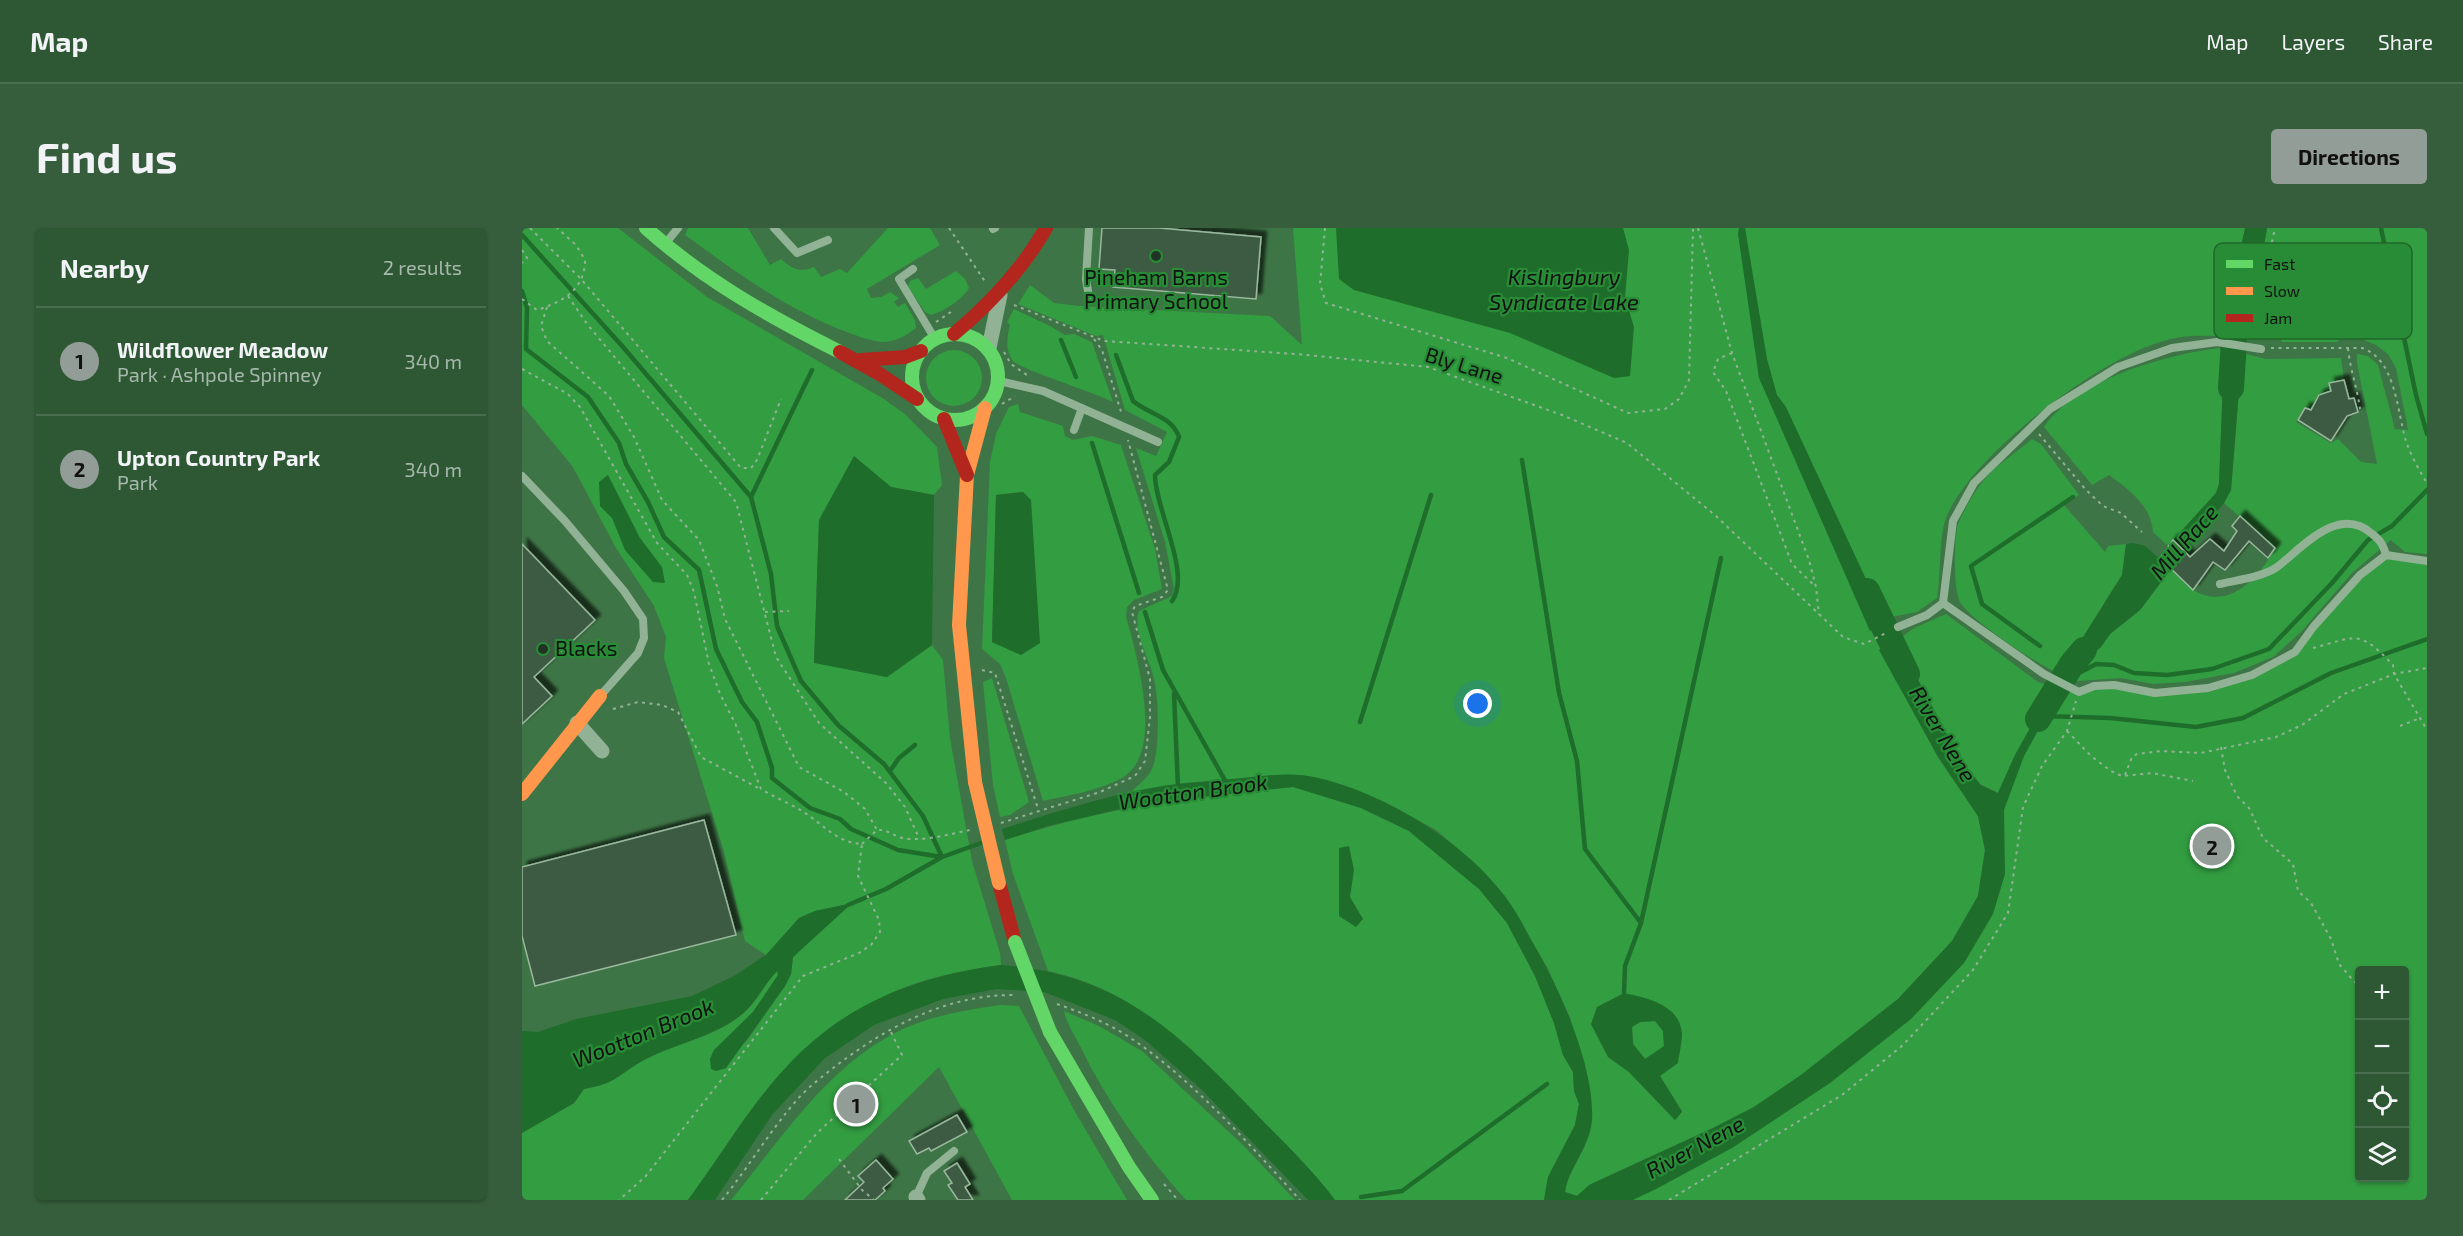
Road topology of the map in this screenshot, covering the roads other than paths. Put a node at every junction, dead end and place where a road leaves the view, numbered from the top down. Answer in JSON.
{"nodes":[{"id":1,"x":646,"y":228,"type":"edge"},
{"id":2,"x":678,"y":228,"type":"edge"},
{"id":3,"x":774,"y":228,"type":"edge"},
{"id":4,"x":1046,"y":228,"type":"edge"},
{"id":5,"x":1089,"y":228,"type":"edge"},
{"id":6,"x":828,"y":240,"type":"dead end"},
{"id":7,"x":664,"y":245,"type":"junction"},
{"id":8,"x":913,"y":269,"type":"dead end"},
{"id":9,"x":1000,"y":295,"type":"junction"},
{"id":10,"x":1089,"y":297,"type":"dead end"},
{"id":11,"x":932,"y":333,"type":"junction"},
{"id":12,"x":954,"y":334,"type":"junction"},
{"id":13,"x":995,"y":348,"type":"junction"},
{"id":14,"x":2261,"y":349,"type":"road end"},
{"id":15,"x":921,"y":351,"type":"junction"},
{"id":16,"x":861,"y":360,"type":"junction"},
{"id":17,"x":999,"y":381,"type":"junction"},
{"id":18,"x":917,"y":399,"type":"junction"},
{"id":19,"x":1082,"y":408,"type":"junction"},
{"id":20,"x":992,"y":409,"type":"junction"},
{"id":21,"x":944,"y":419,"type":"junction"},
{"id":22,"x":1074,"y":430,"type":"dead end"},
{"id":23,"x":1158,"y":442,"type":"dead end"},
{"id":24,"x":967,"y":475,"type":"junction"},
{"id":25,"x":522,"y":476,"type":"edge"},
{"id":26,"x":2386,"y":555,"type":"junction"},
{"id":27,"x":2427,"y":561,"type":"edge"},
{"id":28,"x":2220,"y":584,"type":"dead end"},
{"id":29,"x":1943,"y":603,"type":"junction"},
{"id":30,"x":1898,"y":627,"type":"road end"},
{"id":31,"x":596,"y":701,"type":"joint"},
{"id":32,"x":577,"y":723,"type":"junction"},
{"id":33,"x":602,"y":751,"type":"dead end"},
{"id":34,"x":522,"y":794,"type":"edge"},
{"id":35,"x":954,"y":1151,"type":"dead end"},
{"id":36,"x":1129,"y":1167,"type":"junction"},
{"id":37,"x":915,"y":1199,"type":"edge"},
{"id":38,"x":1152,"y":1200,"type":"edge"},
{"id":39,"x":1158,"y":1200,"type":"edge"}],
"edges":[{"from":1,"to":7,"type":"street"},
{"from":2,"to":7,"type":"lane"},
{"from":3,"to":6,"type":"lane"},
{"from":4,"to":9,"type":"street"},
{"from":5,"to":10,"type":"lane"},
{"from":7,"to":16,"type":"street"},
{"from":8,"to":11,"type":"lane"},
{"from":9,"to":12,"type":"street"},
{"from":9,"to":13,"type":"street"},
{"from":11,"to":12,"type":"street"},
{"from":11,"to":15,"type":"street"},
{"from":12,"to":13,"type":"street"},
{"from":13,"to":17,"type":"street"},
{"from":14,"to":29,"type":"lane"},
{"from":15,"to":16,"type":"street"},
{"from":15,"to":18,"type":"street"},
{"from":16,"to":18,"type":"street"},
{"from":17,"to":19,"type":"lane"},
{"from":17,"to":20,"type":"street"},
{"from":18,"to":21,"type":"street"},
{"from":19,"to":22,"type":"lane"},
{"from":19,"to":23,"type":"lane"},
{"from":20,"to":21,"type":"street"},
{"from":20,"to":24,"type":"street"},
{"from":21,"to":24,"type":"street"},
{"from":24,"to":36,"type":"street","bridge":true},
{"from":25,"to":31,"type":"lane"},
{"from":26,"to":27,"type":"lane"},
{"from":26,"to":28,"type":"lane"},
{"from":26,"to":29,"type":"lane"},
{"from":29,"to":30,"type":"lane"},
{"from":31,"to":32,"type":"street"},
{"from":32,"to":33,"type":"street"},
{"from":32,"to":34,"type":"street"},
{"from":35,"to":37,"type":"lane"},
{"from":36,"to":38,"type":"street"},
{"from":36,"to":39,"type":"street"}]}
